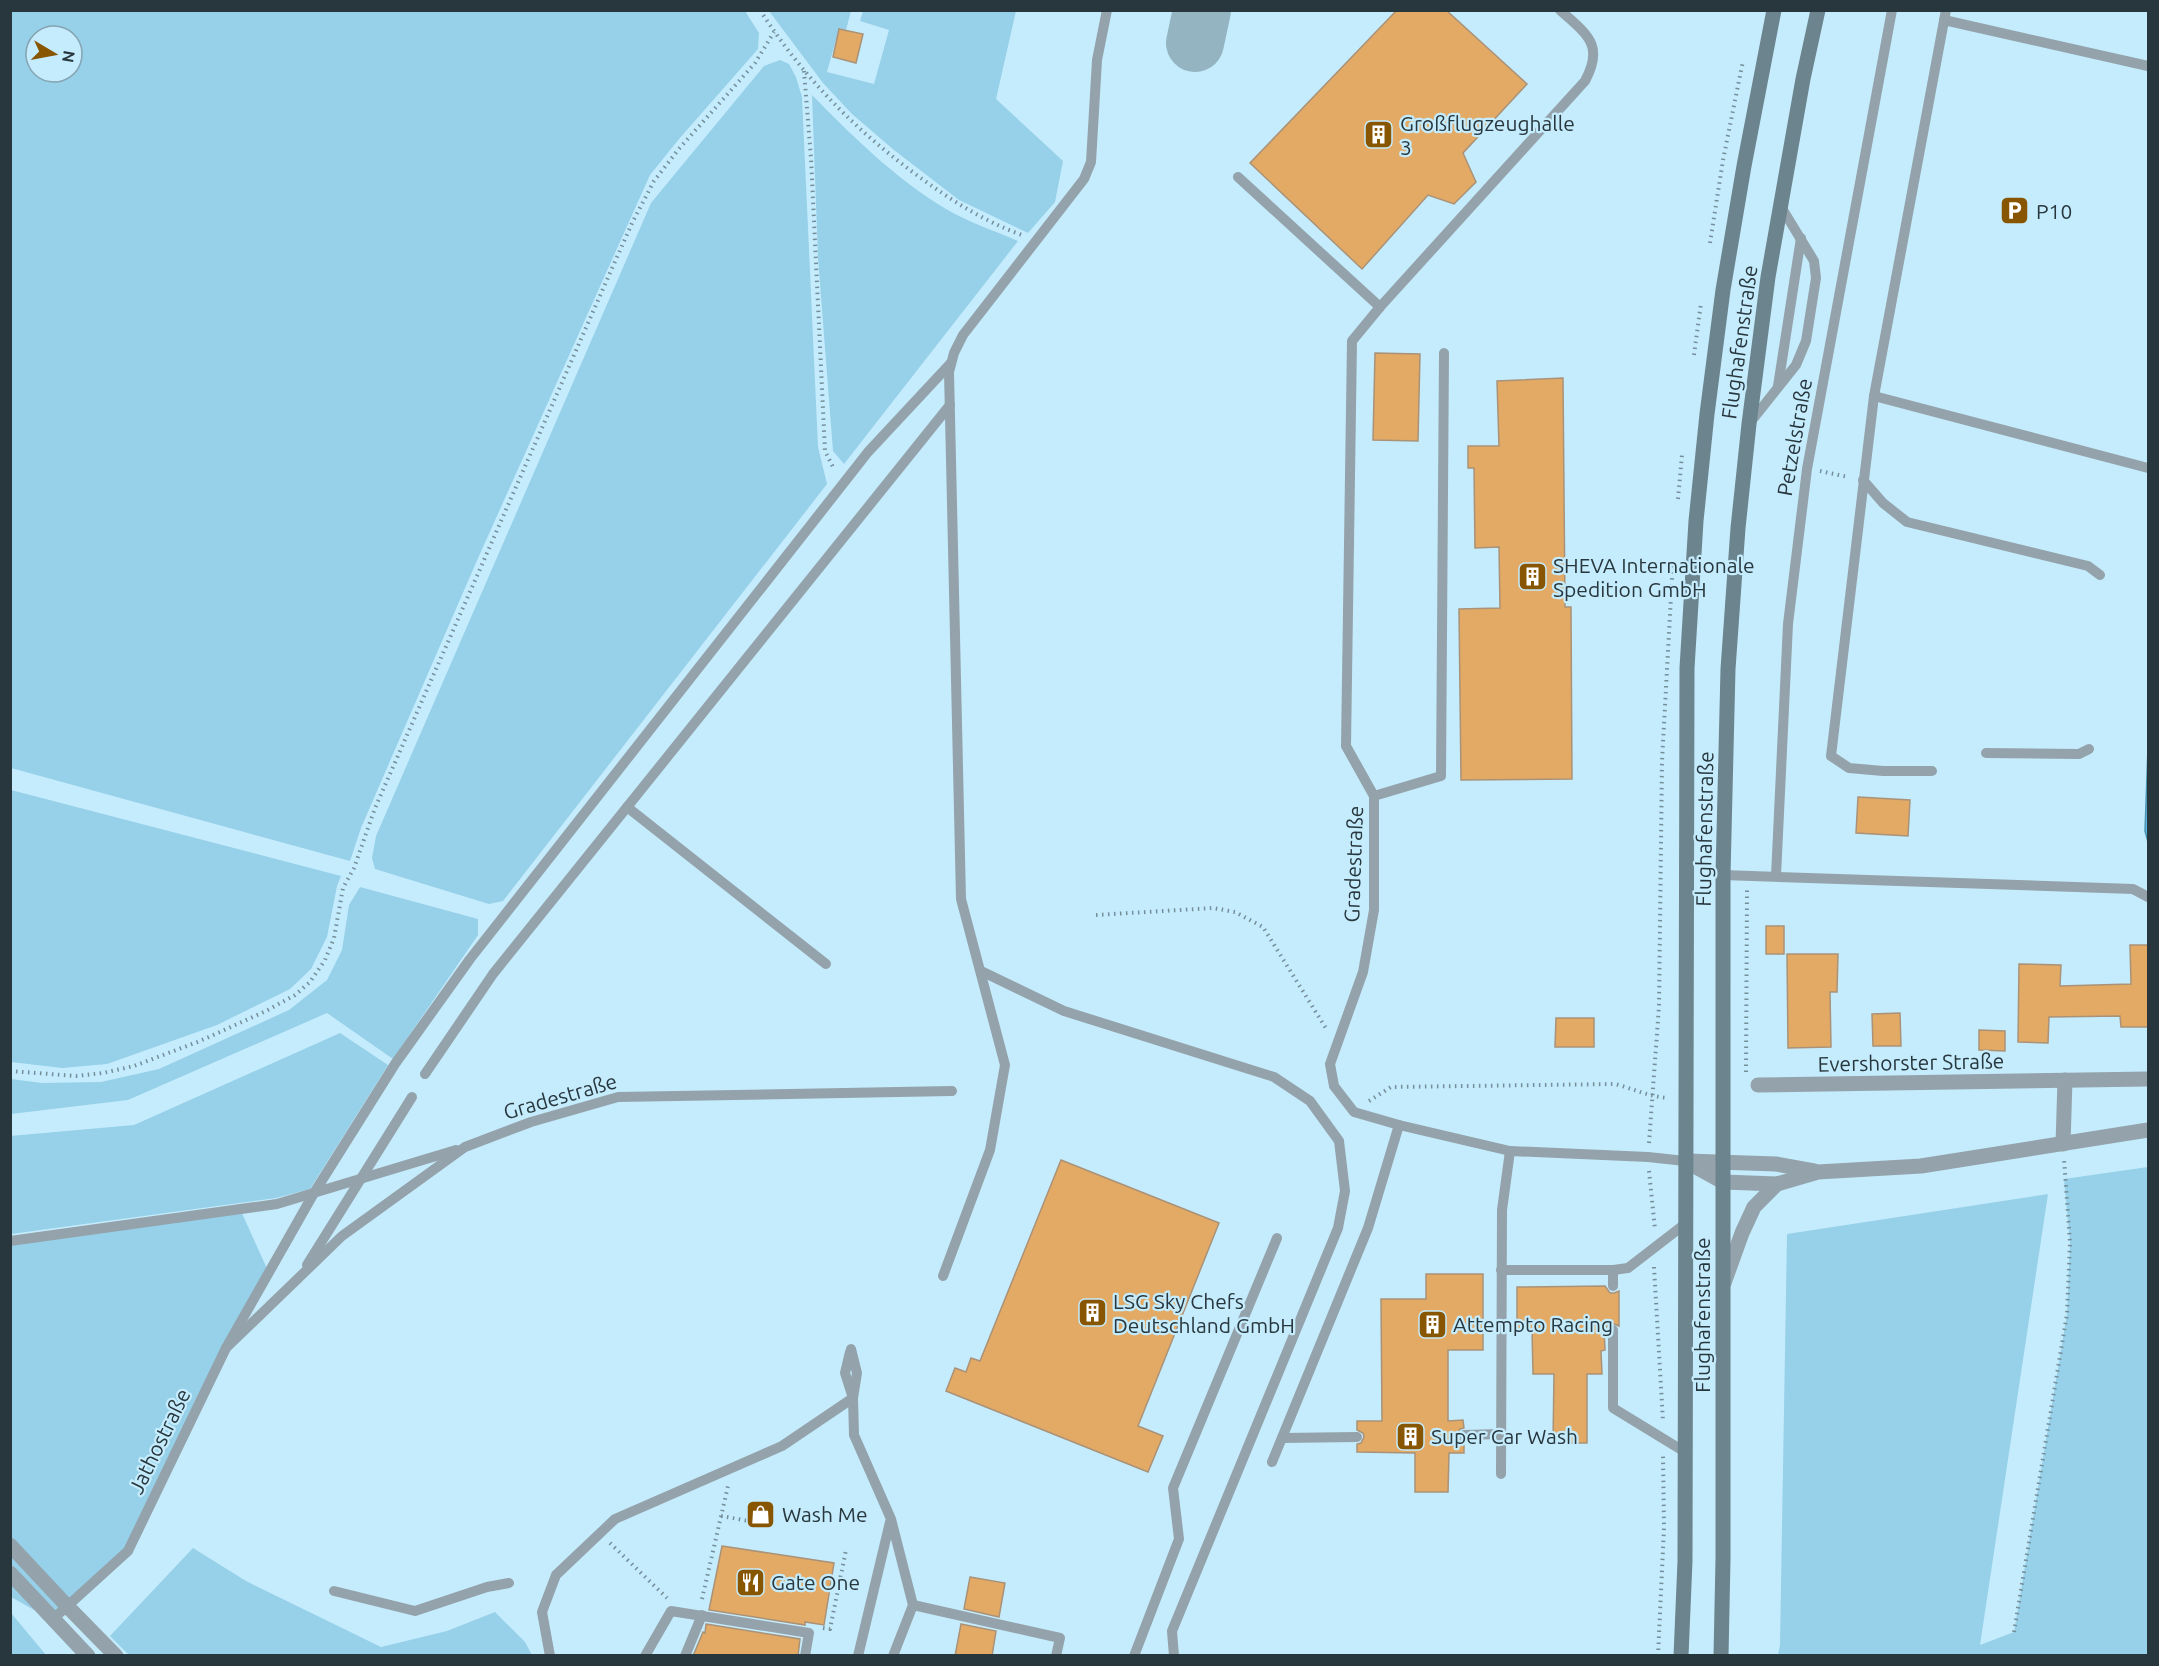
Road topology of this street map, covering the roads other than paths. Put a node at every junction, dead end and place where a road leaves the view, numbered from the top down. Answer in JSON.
{"nodes":[{"id":1,"x":1107,"y":10,"type":"edge"},
{"id":2,"x":1560,"y":10,"type":"edge"},
{"id":3,"x":1774,"y":10,"type":"edge"},
{"id":4,"x":1818,"y":10,"type":"edge"},
{"id":5,"x":1892,"y":10,"type":"edge"},
{"id":6,"x":1945,"y":15,"type":"edge"},
{"id":7,"x":2148,"y":66,"type":"edge"},
{"id":8,"x":1238,"y":177,"type":"dead end"},
{"id":9,"x":1780,"y":205,"type":"junction"},
{"id":10,"x":1801,"y":238,"type":"junction"},
{"id":11,"x":1380,"y":308,"type":"junction"},
{"id":12,"x":1444,"y":353,"type":"dead end"},
{"id":13,"x":952,"y":363,"type":"junction"},
{"id":14,"x":1778,"y":387,"type":"junction"},
{"id":15,"x":1874,"y":396,"type":"junction"},
{"id":16,"x":950,"y":405,"type":"junction"},
{"id":17,"x":1749,"y":424,"type":"junction"},
{"id":18,"x":2148,"y":468,"type":"edge"},
{"id":19,"x":1863,"y":480,"type":"junction"},
{"id":20,"x":2100,"y":575,"type":"dead end"},
{"id":21,"x":2089,"y":749,"type":"dead end"},
{"id":22,"x":1986,"y":753,"type":"dead end"},
{"id":23,"x":1932,"y":771,"type":"dead end"},
{"id":24,"x":1374,"y":795,"type":"junction"},
{"id":25,"x":627,"y":807,"type":"junction"},
{"id":26,"x":1723,"y":875,"type":"junction"},
{"id":27,"x":1776,"y":876,"type":"junction"},
{"id":28,"x":2148,"y":897,"type":"edge"},
{"id":29,"x":826,"y":964,"type":"dead end"},
{"id":30,"x":981,"y":971,"type":"junction"},
{"id":31,"x":425,"y":1074,"type":"dead end"},
{"id":32,"x":2148,"y":1079,"type":"edge"},
{"id":33,"x":2064,"y":1080,"type":"junction"},
{"id":34,"x":1758,"y":1085,"type":"dead end"},
{"id":35,"x":952,"y":1092,"type":"dead end"},
{"id":36,"x":412,"y":1097,"type":"dead end"},
{"id":37,"x":1399,"y":1125,"type":"junction"},
{"id":38,"x":2148,"y":1130,"type":"edge"},
{"id":39,"x":2063,"y":1143,"type":"junction"},
{"id":40,"x":465,"y":1147,"type":"junction"},
{"id":41,"x":1510,"y":1151,"type":"junction"},
{"id":42,"x":1685,"y":1161,"type":"junction"},
{"id":43,"x":1723,"y":1162,"type":"junction"},
{"id":44,"x":1818,"y":1172,"type":"junction"},
{"id":45,"x":360,"y":1179,"type":"junction"},
{"id":46,"x":1723,"y":1182,"type":"junction"},
{"id":47,"x":1777,"y":1184,"type":"junction"},
{"id":48,"x":314,"y":1192,"type":"junction"},
{"id":49,"x":1685,"y":1224,"type":"junction"},
{"id":50,"x":1278,"y":1238,"type":"dead end"},
{"id":51,"x":10,"y":1241,"type":"edge"},
{"id":52,"x":1501,"y":1270,"type":"junction"},
{"id":53,"x":1613,"y":1270,"type":"junction"},
{"id":54,"x":943,"y":1276,"type":"dead end"},
{"id":55,"x":299,"y":1278,"type":"junction"},
{"id":56,"x":1613,"y":1286,"type":"dead end"},
{"id":57,"x":1723,"y":1286,"type":"junction"},
{"id":58,"x":1613,"y":1330,"type":"dead end"},
{"id":59,"x":226,"y":1348,"type":"junction"},
{"id":60,"x":1500,"y":1434,"type":"junction"},
{"id":61,"x":1464,"y":1435,"type":"dead end"},
{"id":62,"x":1357,"y":1437,"type":"dead end"},
{"id":63,"x":1282,"y":1438,"type":"junction"},
{"id":64,"x":1685,"y":1452,"type":"junction"},
{"id":65,"x":1272,"y":1462,"type":"dead end"},
{"id":66,"x":1501,"y":1474,"type":"dead end"},
{"id":67,"x":891,"y":1519,"type":"junction"},
{"id":68,"x":10,"y":1545,"type":"edge"},
{"id":69,"x":10,"y":1574,"type":"edge"},
{"id":70,"x":509,"y":1583,"type":"dead end"},
{"id":71,"x":334,"y":1591,"type":"dead end"},
{"id":72,"x":913,"y":1605,"type":"junction"},
{"id":73,"x":68,"y":1607,"type":"junction"},
{"id":74,"x":700,"y":1615,"type":"junction"},
{"id":75,"x":52,"y":1620,"type":"junction"},
{"id":76,"x":895,"y":1655,"type":"edge"},
{"id":77,"x":88,"y":1656,"type":"edge"},
{"id":78,"x":116,"y":1656,"type":"edge"},
{"id":79,"x":550,"y":1656,"type":"edge"},
{"id":80,"x":645,"y":1656,"type":"edge"},
{"id":81,"x":685,"y":1656,"type":"edge"},
{"id":82,"x":805,"y":1656,"type":"edge"},
{"id":83,"x":858,"y":1656,"type":"edge"},
{"id":84,"x":1056,"y":1656,"type":"edge"},
{"id":85,"x":1134,"y":1656,"type":"edge"},
{"id":86,"x":1174,"y":1656,"type":"edge"},
{"id":87,"x":1681,"y":1656,"type":"edge"},
{"id":88,"x":1721,"y":1656,"type":"edge"}],
"edges":[{"from":1,"to":13,"type":"lane"},
{"from":2,"to":11,"type":"lane"},
{"from":3,"to":42,"type":"main road","name":"Flughafenstraße"},
{"from":4,"to":9,"type":"main road","name":"Flughafenstraße"},
{"from":5,"to":27,"type":"lane","name":"Petzelstraße"},
{"from":6,"to":7,"type":"lane"},
{"from":6,"to":15,"type":"lane"},
{"from":8,"to":11,"type":"lane"},
{"from":9,"to":10,"type":"lane"},
{"from":9,"to":17,"type":"main road","name":"Flughafenstraße"},
{"from":10,"to":14,"type":"lane"},
{"from":10,"to":14,"type":"lane"},
{"from":11,"to":24,"type":"lane"},
{"from":12,"to":24,"type":"lane","name":"Gradestraße"},
{"from":13,"to":16,"type":"lane"},
{"from":13,"to":48,"type":"lane"},
{"from":14,"to":17,"type":"lane"},
{"from":15,"to":18,"type":"lane"},
{"from":15,"to":19,"type":"lane"},
{"from":16,"to":25,"type":"lane"},
{"from":16,"to":30,"type":"lane"},
{"from":17,"to":26,"type":"main road","name":"Flughafenstraße"},
{"from":19,"to":20,"type":"lane"},
{"from":19,"to":23,"type":"lane"},
{"from":21,"to":22,"type":"lane"},
{"from":24,"to":37,"type":"lane","name":"Gradestraße"},
{"from":25,"to":29,"type":"lane"},
{"from":25,"to":31,"type":"lane"},
{"from":26,"to":27,"type":"lane"},
{"from":26,"to":43,"type":"main road","name":"Flughafenstraße"},
{"from":27,"to":28,"type":"lane"},
{"from":30,"to":54,"type":"lane"},
{"from":30,"to":86,"type":"lane"},
{"from":32,"to":33,"type":"street","name":"Evershorster Straße"},
{"from":33,"to":34,"type":"street","name":"Evershorster Straße"},
{"from":33,"to":39,"type":"street"},
{"from":35,"to":40,"type":"lane","name":"Gradestraße"},
{"from":36,"to":45,"type":"lane"},
{"from":37,"to":41,"type":"lane"},
{"from":37,"to":63,"type":"lane"},
{"from":38,"to":39,"type":"street"},
{"from":39,"to":44,"type":"street"},
{"from":40,"to":45,"type":"lane"},
{"from":40,"to":55,"type":"lane","name":"Gradestraße"},
{"from":41,"to":42,"type":"lane"},
{"from":41,"to":52,"type":"lane"},
{"from":42,"to":43,"type":"street"},
{"from":42,"to":46,"type":"street"},
{"from":42,"to":49,"type":"main road","name":"Flughafenstraße"},
{"from":43,"to":44,"type":"street"},
{"from":43,"to":46,"type":"main road","name":"Flughafenstraße"},
{"from":44,"to":47,"type":"street"},
{"from":45,"to":48,"type":"lane"},
{"from":45,"to":55,"type":"lane"},
{"from":46,"to":47,"type":"street"},
{"from":46,"to":57,"type":"main road","name":"Flughafenstraße"},
{"from":47,"to":57,"type":"street"},
{"from":48,"to":51,"type":"lane"},
{"from":48,"to":59,"type":"lane"},
{"from":49,"to":53,"type":"lane"},
{"from":49,"to":64,"type":"main road","name":"Flughafenstraße"},
{"from":50,"to":85,"type":"lane"},
{"from":52,"to":53,"type":"lane"},
{"from":52,"to":60,"type":"lane"},
{"from":53,"to":56,"type":"lane"},
{"from":55,"to":59,"type":"lane","name":"Jathostraße"},
{"from":57,"to":88,"type":"main road","name":"Flughafenstraße"},
{"from":58,"to":64,"type":"lane"},
{"from":59,"to":73,"type":"lane","name":"Jathostraße"},
{"from":60,"to":61,"type":"lane"},
{"from":60,"to":66,"type":"lane"},
{"from":62,"to":63,"type":"lane"},
{"from":63,"to":65,"type":"lane"},
{"from":64,"to":87,"type":"main road","name":"Flughafenstraße"},
{"from":67,"to":72,"type":"lane"},
{"from":67,"to":79,"type":"lane"},
{"from":67,"to":83,"type":"lane"},
{"from":68,"to":73,"type":"street"},
{"from":69,"to":75,"type":"street"},
{"from":70,"to":71,"type":"lane"},
{"from":72,"to":76,"type":"lane"},
{"from":72,"to":84,"type":"lane"},
{"from":73,"to":75,"type":"lane","name":"Jathostraße"},
{"from":73,"to":78,"type":"street"},
{"from":74,"to":80,"type":"lane"},
{"from":74,"to":81,"type":"lane"},
{"from":74,"to":82,"type":"lane"},
{"from":75,"to":77,"type":"street"}]}
